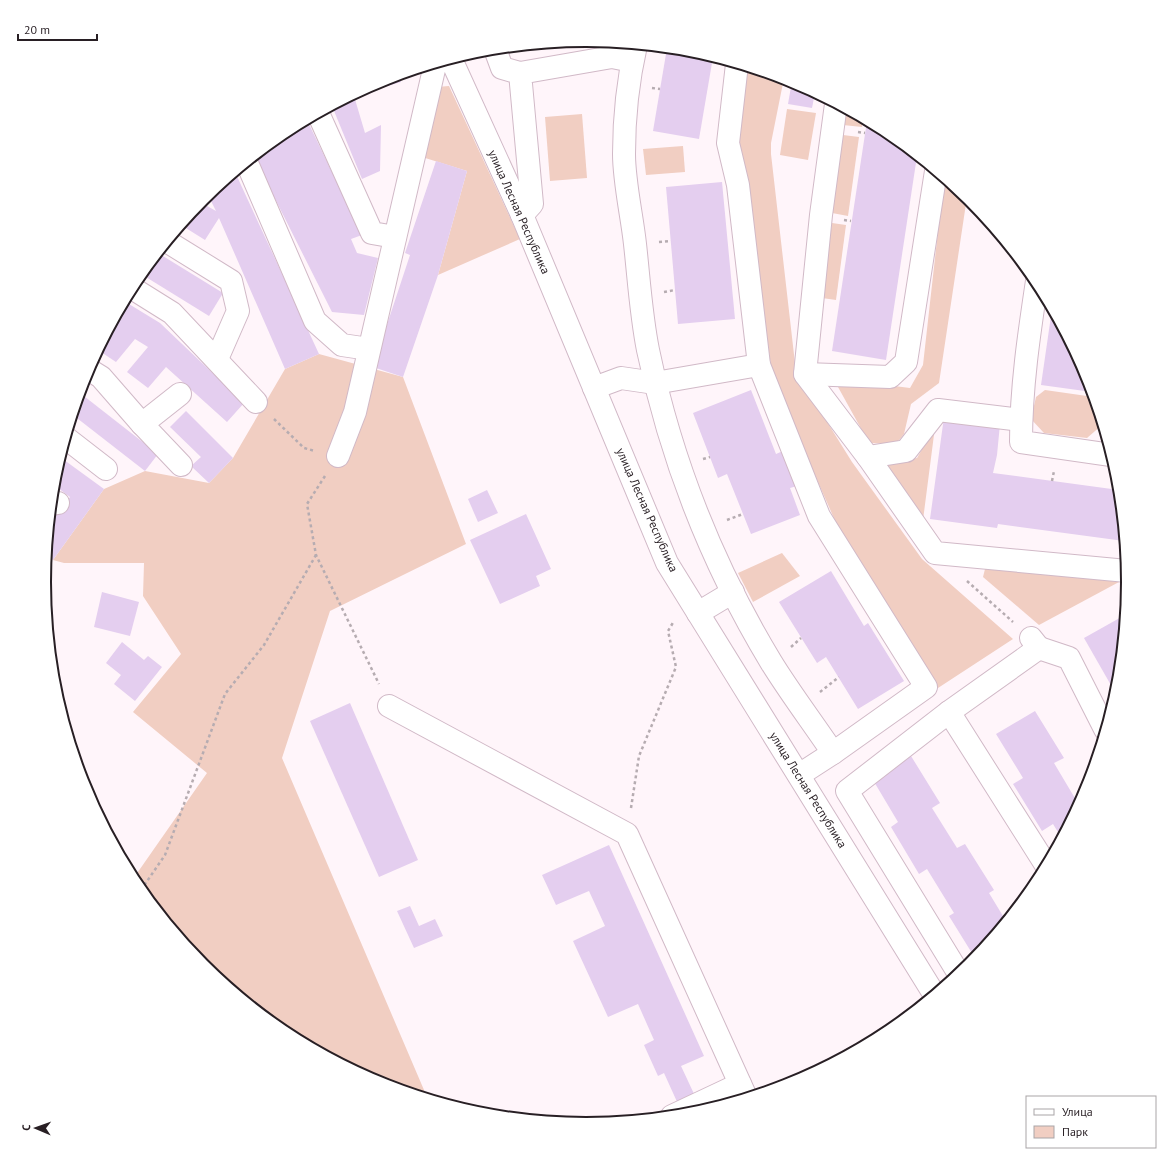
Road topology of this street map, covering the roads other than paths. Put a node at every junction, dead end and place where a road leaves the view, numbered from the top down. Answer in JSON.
{"nodes":[{"id":1,"x":634,"y":53,"type":"edge"},
{"id":2,"x":497,"y":55,"type":"edge"},
{"id":3,"x":453,"y":64,"type":"edge"},
{"id":4,"x":434,"y":69,"type":"edge"},
{"id":5,"x":736,"y":69,"type":"edge"},
{"id":6,"x":520,"y":73,"type":"junction"},
{"id":7,"x":835,"y":109,"type":"edge"},
{"id":8,"x":320,"y":118,"type":"edge"},
{"id":9,"x":248,"y":168,"type":"edge"},
{"id":10,"x":935,"y":177,"type":"edge"},
{"id":11,"x":522,"y":215,"type":"junction"},
{"id":12,"x":395,"y":237,"type":"junction"},
{"id":13,"x":172,"y":244,"type":"edge"},
{"id":14,"x":137,"y":291,"type":"edge"},
{"id":15,"x":1036,"y":293,"type":"edge"},
{"id":16,"x":369,"y":349,"type":"junction"},
{"id":17,"x":217,"y":359,"type":"junction"},
{"id":18,"x":759,"y":365,"type":"junction"},
{"id":19,"x":94,"y":373,"type":"edge"},
{"id":20,"x":805,"y":374,"type":"junction"},
{"id":21,"x":655,"y":384,"type":"junction"},
{"id":22,"x":594,"y":388,"type":"junction"},
{"id":23,"x":180,"y":394,"type":"dead end"},
{"id":24,"x":256,"y":402,"type":"road end"},
{"id":25,"x":1021,"y":420,"type":"junction"},
{"id":26,"x":142,"y":424,"type":"junction"},
{"id":27,"x":70,"y":441,"type":"edge"},
{"id":28,"x":1105,"y":454,"type":"edge"},
{"id":29,"x":338,"y":456,"type":"road end"},
{"id":30,"x":868,"y":457,"type":"junction"},
{"id":31,"x":181,"y":465,"type":"dead end"},
{"id":32,"x":106,"y":468,"type":"dead end"},
{"id":33,"x":1121,"y":570,"type":"edge"},
{"id":34,"x":733,"y":592,"type":"junction"},
{"id":35,"x":693,"y":606,"type":"junction"},
{"id":36,"x":389,"y":706,"type":"road end"},
{"id":37,"x":948,"y":712,"type":"junction"},
{"id":38,"x":1102,"y":723,"type":"edge"},
{"id":39,"x":833,"y":753,"type":"junction"},
{"id":40,"x":799,"y":775,"type":"junction"},
{"id":41,"x":1043,"y":860,"type":"edge"},
{"id":42,"x":955,"y":968,"type":"edge"},
{"id":43,"x":932,"y":990,"type":"edge"},
{"id":44,"x":743,"y":1090,"type":"edge"},
{"id":45,"x":708,"y":1103,"type":"edge"}],
"edges":[{"from":1,"to":6,"type":"street"},
{"from":1,"to":21,"type":"street"},
{"from":2,"to":6,"type":"street"},
{"from":3,"to":11,"type":"street","name":"улица Лесная Республика"},
{"from":4,"to":12,"type":"street"},
{"from":5,"to":18,"type":"street"},
{"from":6,"to":11,"type":"street"},
{"from":7,"to":20,"type":"street"},
{"from":8,"to":12,"type":"street"},
{"from":9,"to":16,"type":"street"},
{"from":10,"to":20,"type":"street"},
{"from":11,"to":22,"type":"street","name":"улица Лесная Республика"},
{"from":12,"to":16,"type":"street"},
{"from":13,"to":17,"type":"street"},
{"from":14,"to":17,"type":"street"},
{"from":15,"to":25,"type":"street"},
{"from":16,"to":29,"type":"street"},
{"from":17,"to":24,"type":"street"},
{"from":18,"to":21,"type":"street"},
{"from":18,"to":39,"type":"street"},
{"from":19,"to":26,"type":"street"},
{"from":20,"to":30,"type":"street"},
{"from":21,"to":22,"type":"street"},
{"from":21,"to":34,"type":"street"},
{"from":22,"to":35,"type":"street","name":"улица Лесная Республика"},
{"from":23,"to":26,"type":"street"},
{"from":25,"to":28,"type":"street"},
{"from":25,"to":30,"type":"street"},
{"from":26,"to":31,"type":"street"},
{"from":27,"to":32,"type":"street"},
{"from":30,"to":33,"type":"street"},
{"from":34,"to":35,"type":"street"},
{"from":34,"to":39,"type":"street"},
{"from":35,"to":40,"type":"street","name":"улица Лесная Республика"},
{"from":36,"to":44,"type":"street"},
{"from":37,"to":38,"type":"street"},
{"from":37,"to":41,"type":"street"},
{"from":37,"to":42,"type":"street"},
{"from":39,"to":40,"type":"street"},
{"from":40,"to":43,"type":"street","name":"улица Лесная Республика"},
{"from":44,"to":45,"type":"street"}]}
